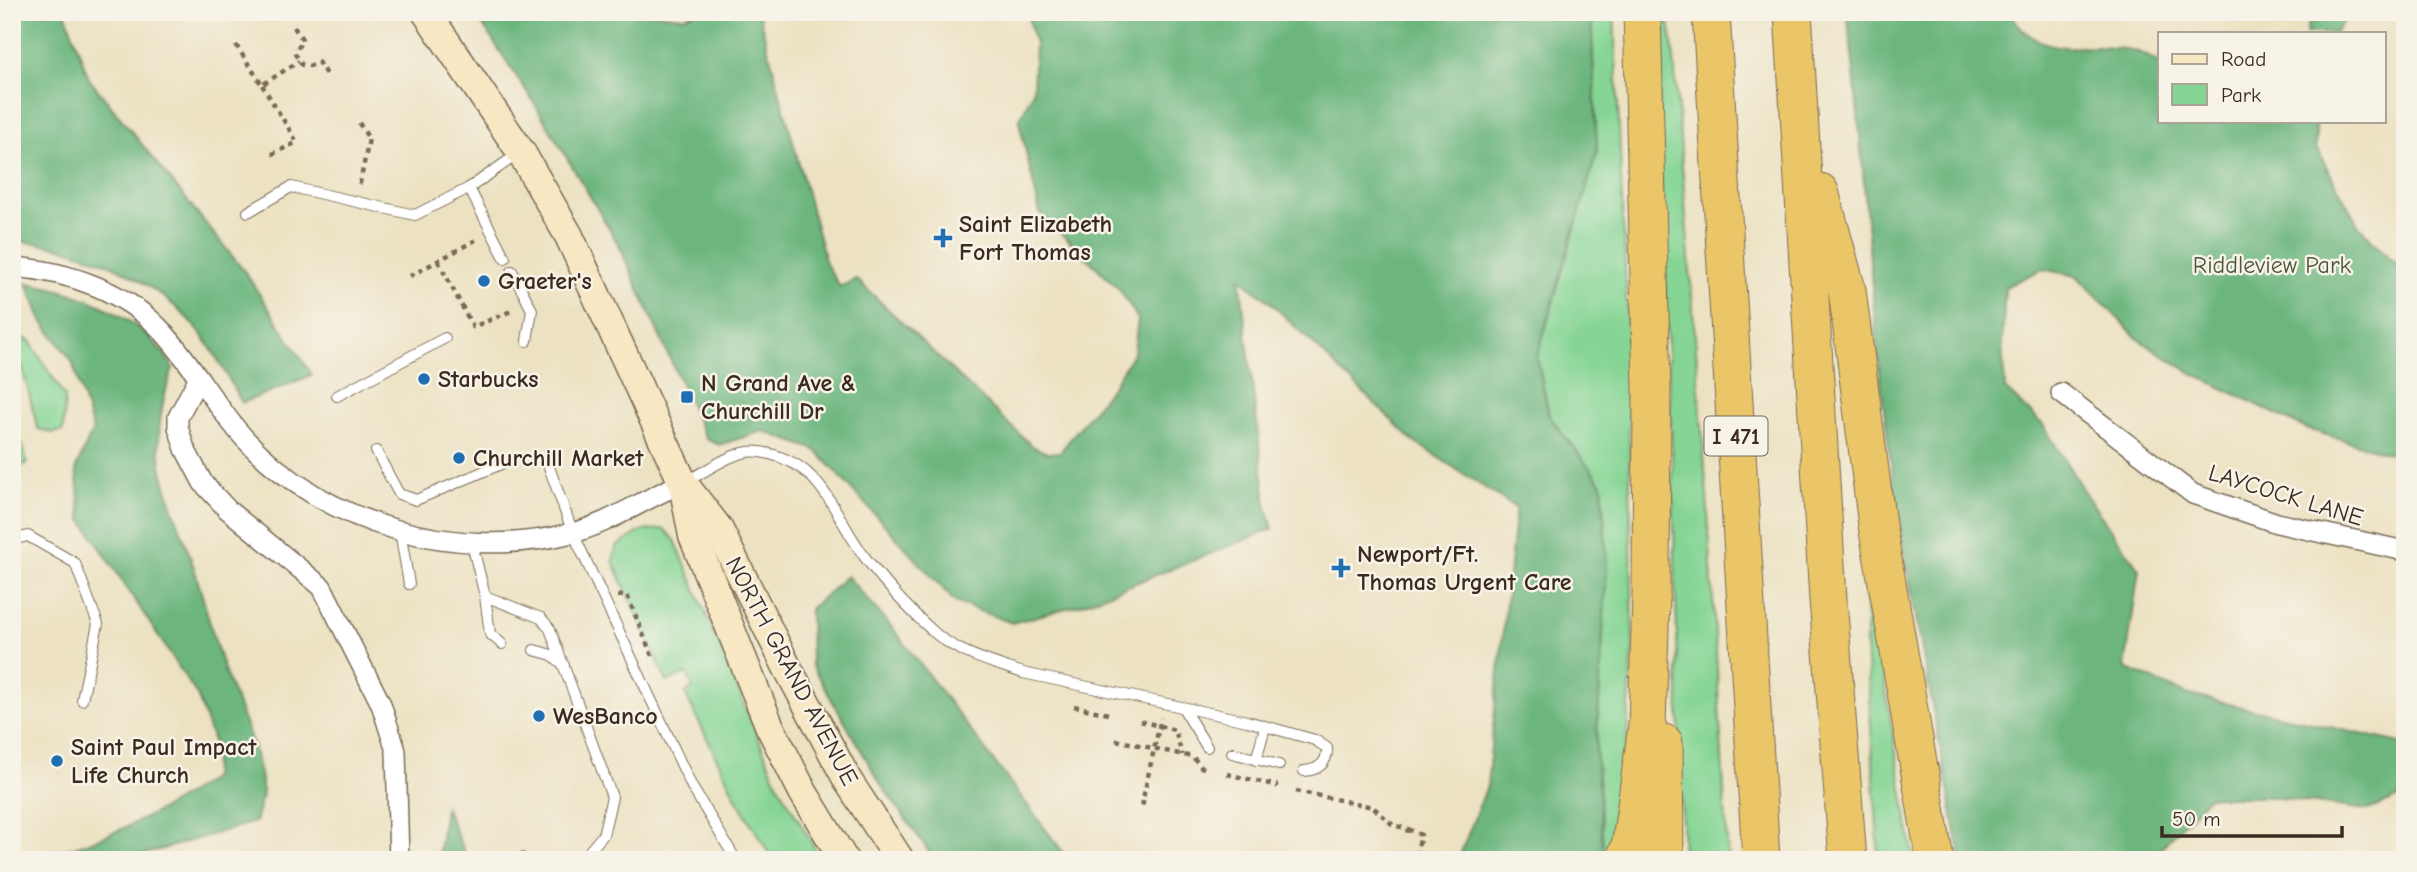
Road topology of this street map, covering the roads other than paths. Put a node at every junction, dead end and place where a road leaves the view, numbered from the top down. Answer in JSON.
{"nodes":[{"id":1,"x":426,"y":12,"type":"edge"},
{"id":2,"x":1642,"y":12,"type":"edge"},
{"id":3,"x":1710,"y":12,"type":"edge"},
{"id":4,"x":1793,"y":12,"type":"edge"},
{"id":5,"x":1801,"y":122,"type":"junction"},
{"id":6,"x":521,"y":152,"type":"junction"},
{"id":7,"x":469,"y":188,"type":"junction"},
{"id":8,"x":248,"y":212,"type":"dead end"},
{"id":9,"x":505,"y":258,"type":"dead end"},
{"id":10,"x":12,"y":267,"type":"edge"},
{"id":11,"x":512,"y":271,"type":"dead end"},
{"id":12,"x":445,"y":338,"type":"dead end"},
{"id":13,"x":527,"y":341,"type":"road end"},
{"id":14,"x":198,"y":379,"type":"junction"},
{"id":15,"x":2061,"y":393,"type":"dead end"},
{"id":16,"x":337,"y":396,"type":"dead end"},
{"id":17,"x":376,"y":451,"type":"dead end"},
{"id":18,"x":506,"y":462,"type":"dead end"},
{"id":19,"x":549,"y":467,"type":"dead end"},
{"id":20,"x":683,"y":483,"type":"junction"},
{"id":21,"x":400,"y":531,"type":"junction"},
{"id":22,"x":573,"y":533,"type":"junction"},
{"id":23,"x":12,"y":540,"type":"edge"},
{"id":24,"x":472,"y":544,"type":"junction"},
{"id":25,"x":2405,"y":551,"type":"edge"},
{"id":26,"x":409,"y":584,"type":"dead end"},
{"id":27,"x":485,"y":596,"type":"junction"},
{"id":28,"x":1651,"y":596,"type":"junction"},
{"id":29,"x":502,"y":644,"type":"dead end"},
{"id":30,"x":534,"y":650,"type":"dead end"},
{"id":31,"x":567,"y":668,"type":"junction"},
{"id":32,"x":82,"y":700,"type":"dead end"},
{"id":33,"x":1183,"y":708,"type":"junction"},
{"id":34,"x":1265,"y":727,"type":"junction"},
{"id":35,"x":1207,"y":747,"type":"dead end"},
{"id":36,"x":1232,"y":753,"type":"dead end"},
{"id":37,"x":1256,"y":760,"type":"junction"},
{"id":38,"x":1279,"y":765,"type":"dead end"},
{"id":39,"x":1304,"y":771,"type":"dead end"},
{"id":40,"x":399,"y":860,"type":"edge"},
{"id":41,"x":582,"y":860,"type":"edge"},
{"id":42,"x":736,"y":860,"type":"edge"},
{"id":43,"x":844,"y":860,"type":"edge"},
{"id":44,"x":900,"y":860,"type":"edge"},
{"id":45,"x":1625,"y":860,"type":"edge"},
{"id":46,"x":1665,"y":860,"type":"edge"},
{"id":47,"x":1761,"y":860,"type":"edge"},
{"id":48,"x":1848,"y":860,"type":"edge"},
{"id":49,"x":1935,"y":860,"type":"edge"}],
"edges":[{"from":1,"to":6,"type":"main road","name":"NORTH GRAND AVENUE"},
{"from":2,"to":28,"type":"highway"},
{"from":3,"to":47,"type":"highway","number":"I 471"},
{"from":4,"to":5,"type":"highway"},
{"from":5,"to":48,"type":"highway"},
{"from":5,"to":49,"type":"highway"},
{"from":6,"to":7,"type":"lane"},
{"from":6,"to":20,"type":"main road","name":"NORTH GRAND AVENUE"},
{"from":7,"to":8,"type":"lane"},
{"from":7,"to":9,"type":"lane"},
{"from":10,"to":14,"type":"street"},
{"from":11,"to":13,"type":"lane"},
{"from":12,"to":16,"type":"lane"},
{"from":14,"to":21,"type":"street"},
{"from":14,"to":40,"type":"street"},
{"from":15,"to":25,"type":"street","name":"LAYCOCK LANE"},
{"from":17,"to":18,"type":"lane"},
{"from":19,"to":22,"type":"lane"},
{"from":20,"to":22,"type":"street"},
{"from":20,"to":33,"type":"lane"},
{"from":20,"to":43,"type":"main road","name":"NORTH GRAND AVENUE"},
{"from":20,"to":44,"type":"main road","name":"NORTH GRAND AVENUE"},
{"from":21,"to":24,"type":"street"},
{"from":21,"to":26,"type":"lane"},
{"from":22,"to":24,"type":"street"},
{"from":22,"to":42,"type":"lane"},
{"from":23,"to":32,"type":"lane"},
{"from":24,"to":27,"type":"lane"},
{"from":27,"to":29,"type":"lane"},
{"from":27,"to":31,"type":"lane"},
{"from":28,"to":45,"type":"highway"},
{"from":28,"to":46,"type":"highway"},
{"from":30,"to":31,"type":"lane"},
{"from":31,"to":41,"type":"lane"},
{"from":33,"to":34,"type":"lane"},
{"from":33,"to":35,"type":"lane"},
{"from":34,"to":37,"type":"lane"},
{"from":34,"to":39,"type":"lane"},
{"from":36,"to":37,"type":"lane"},
{"from":37,"to":38,"type":"lane"}]}
